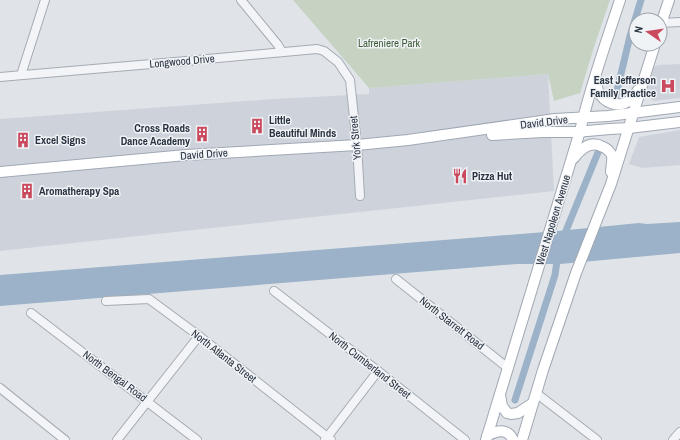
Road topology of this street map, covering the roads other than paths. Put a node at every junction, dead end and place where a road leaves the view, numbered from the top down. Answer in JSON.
{"nodes":[{"id":1,"x":45,"y":0,"type":"edge"},
{"id":2,"x":241,"y":0,"type":"edge"},
{"id":3,"x":620,"y":0,"type":"edge"},
{"id":4,"x":668,"y":0,"type":"edge"},
{"id":5,"x":665,"y":12,"type":"edge"},
{"id":6,"x":680,"y":22,"type":"edge"},
{"id":7,"x":668,"y":24,"type":"edge"},
{"id":8,"x":282,"y":52,"type":"junction"},
{"id":9,"x":652,"y":52,"type":"edge"},
{"id":10,"x":21,"y":75,"type":"junction"},
{"id":11,"x":0,"y":76,"type":"edge"},
{"id":12,"x":595,"y":79,"type":"junction"},
{"id":13,"x":350,"y":80,"type":"joint"},
{"id":14,"x":642,"y":85,"type":"junction"},
{"id":15,"x":680,"y":107,"type":"edge"},
{"id":16,"x":634,"y":113,"type":"junction"},
{"id":17,"x":583,"y":117,"type":"junction"},
{"id":18,"x":680,"y":122,"type":"edge"},
{"id":19,"x":629,"y":128,"type":"junction"},
{"id":20,"x":580,"y":131,"type":"junction"},
{"id":21,"x":408,"y":140,"type":"junction"},
{"id":22,"x":356,"y":146,"type":"junction"},
{"id":23,"x":571,"y":161,"type":"junction"},
{"id":24,"x":0,"y":172,"type":"edge"},
{"id":25,"x":611,"y":184,"type":"junction"},
{"id":26,"x":360,"y":196,"type":"dead end"},
{"id":27,"x":396,"y":279,"type":"dead end"},
{"id":28,"x":274,"y":291,"type":"dead end"},
{"id":29,"x":106,"y":301,"type":"dead end"},
{"id":30,"x":31,"y":313,"type":"dead end"},
{"id":31,"x":199,"y":336,"type":"junction"},
{"id":32,"x":508,"y":368,"type":"junction"},
{"id":33,"x":378,"y":371,"type":"junction"},
{"id":34,"x":0,"y":388,"type":"edge"},
{"id":35,"x":536,"y":393,"type":"junction"},
{"id":36,"x":500,"y":394,"type":"junction"},
{"id":37,"x":147,"y":401,"type":"junction"},
{"id":38,"x":533,"y":403,"type":"junction"},
{"id":39,"x":680,"y":432,"type":"edge"},
{"id":40,"x":487,"y":438,"type":"edge"},
{"id":41,"x":328,"y":439,"type":"edge"},
{"id":42,"x":65,"y":440,"type":"edge"},
{"id":43,"x":116,"y":440,"type":"edge"},
{"id":44,"x":197,"y":440,"type":"edge"},
{"id":45,"x":465,"y":440,"type":"edge"},
{"id":46,"x":513,"y":440,"type":"edge"},
{"id":47,"x":522,"y":440,"type":"edge"},
{"id":48,"x":597,"y":440,"type":"edge"},
{"id":49,"x":673,"y":440,"type":"edge"}],
"edges":[{"from":1,"to":10,"type":"street"},
{"from":2,"to":8,"type":"street"},
{"from":3,"to":12,"type":"main road","name":"West Napoleon Avenue"},
{"from":4,"to":5,"type":"main road"},
{"from":6,"to":7,"type":"street"},
{"from":8,"to":10,"type":"street","name":"Longwood Drive"},
{"from":8,"to":13,"type":"street","name":"Longwood Drive"},
{"from":9,"to":14,"type":"main road"},
{"from":10,"to":11,"type":"street","name":"Longwood Drive"},
{"from":12,"to":14,"type":"main road"},
{"from":12,"to":17,"type":"main road","name":"West Napoleon Avenue"},
{"from":13,"to":22,"type":"street","name":"York Street"},
{"from":14,"to":16,"type":"main road"},
{"from":15,"to":16,"type":"main road","name":"David Drive"},
{"from":16,"to":17,"type":"main road","name":"David Drive"},
{"from":16,"to":19,"type":"main road"},
{"from":17,"to":20,"type":"main road","name":"West Napoleon Avenue"},
{"from":17,"to":21,"type":"main road","name":"David Drive"},
{"from":18,"to":19,"type":"main road","name":"David Drive"},
{"from":19,"to":20,"type":"main road","name":"David Drive"},
{"from":19,"to":25,"type":"main road"},
{"from":20,"to":21,"type":"main road","name":"David Drive"},
{"from":20,"to":23,"type":"main road","name":"West Napoleon Avenue"},
{"from":21,"to":22,"type":"main road","name":"David Drive"},
{"from":22,"to":24,"type":"main road","name":"David Drive"},
{"from":22,"to":26,"type":"street","name":"York Street"},
{"from":23,"to":25,"type":"main road"},
{"from":23,"to":32,"type":"main road","name":"West Napoleon Avenue"},
{"from":25,"to":35,"type":"main road"},
{"from":27,"to":32,"type":"street","name":"North Starrett Road"},
{"from":28,"to":33,"type":"street","name":"North Cumberland Street"},
{"from":29,"to":31,"type":"street","name":"North Atlanta Street"},
{"from":30,"to":37,"type":"street","name":"North Bengal Road"},
{"from":31,"to":37,"type":"street"},
{"from":31,"to":41,"type":"street","name":"North Atlanta Street"},
{"from":32,"to":36,"type":"main road","name":"West Napoleon Avenue"},
{"from":33,"to":41,"type":"street"},
{"from":33,"to":45,"type":"street","name":"North Cumberland Street"},
{"from":34,"to":42,"type":"street"},
{"from":35,"to":38,"type":"main road"},
{"from":35,"to":48,"type":"street"},
{"from":36,"to":38,"type":"main road"},
{"from":36,"to":40,"type":"main road","name":"West Napoleon Avenue"},
{"from":37,"to":43,"type":"street"},
{"from":37,"to":44,"type":"street","name":"North Bengal Road"},
{"from":38,"to":47,"type":"main road"},
{"from":39,"to":49,"type":"street"},
{"from":40,"to":46,"type":"main road"}]}
